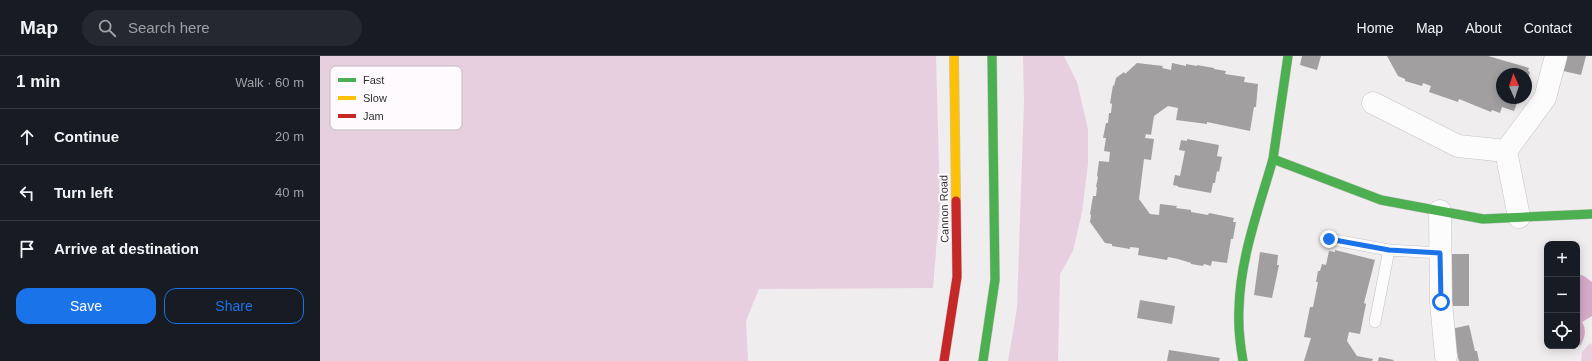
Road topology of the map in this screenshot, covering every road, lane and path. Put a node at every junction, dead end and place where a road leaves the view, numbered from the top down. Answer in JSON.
{"nodes":[{"id":1,"x":954,"y":56,"type":"edge"},
{"id":2,"x":992,"y":56,"type":"edge"},
{"id":3,"x":1288,"y":56,"type":"edge"},
{"id":4,"x":1556,"y":56,"type":"edge"},
{"id":5,"x":1373,"y":103,"type":"dead end"},
{"id":6,"x":1506,"y":152,"type":"junction"},
{"id":7,"x":1273,"y":159,"type":"junction"},
{"id":8,"x":1440,"y":210,"type":"junction"},
{"id":9,"x":1592,"y":214,"type":"edge"},
{"id":10,"x":1519,"y":217,"type":"junction"},
{"id":11,"x":1329,"y":239,"type":"dead end"},
{"id":12,"x":1389,"y":250,"type":"junction"},
{"id":13,"x":1440,"y":253,"type":"junction"},
{"id":14,"x":1375,"y":322,"type":"dead end"},
{"id":15,"x":1446,"y":356,"type":"dead end"},
{"id":16,"x":944,"y":361,"type":"edge"},
{"id":17,"x":983,"y":361,"type":"edge"},
{"id":18,"x":1243,"y":361,"type":"edge"}],
"edges":[{"from":1,"to":16,"type":"street","name":"Cannon Road"},
{"from":2,"to":17,"type":"street"},
{"from":3,"to":7,"type":"street"},
{"from":4,"to":6,"type":"street"},
{"from":5,"to":6,"type":"street"},
{"from":6,"to":10,"type":"street"},
{"from":7,"to":8,"type":"street"},
{"from":7,"to":18,"type":"street"},
{"from":8,"to":10,"type":"street"},
{"from":8,"to":13,"type":"street"},
{"from":9,"to":10,"type":"street"},
{"from":11,"to":12,"type":"lane"},
{"from":12,"to":13,"type":"lane"},
{"from":12,"to":14,"type":"lane"},
{"from":13,"to":15,"type":"street"}]}
